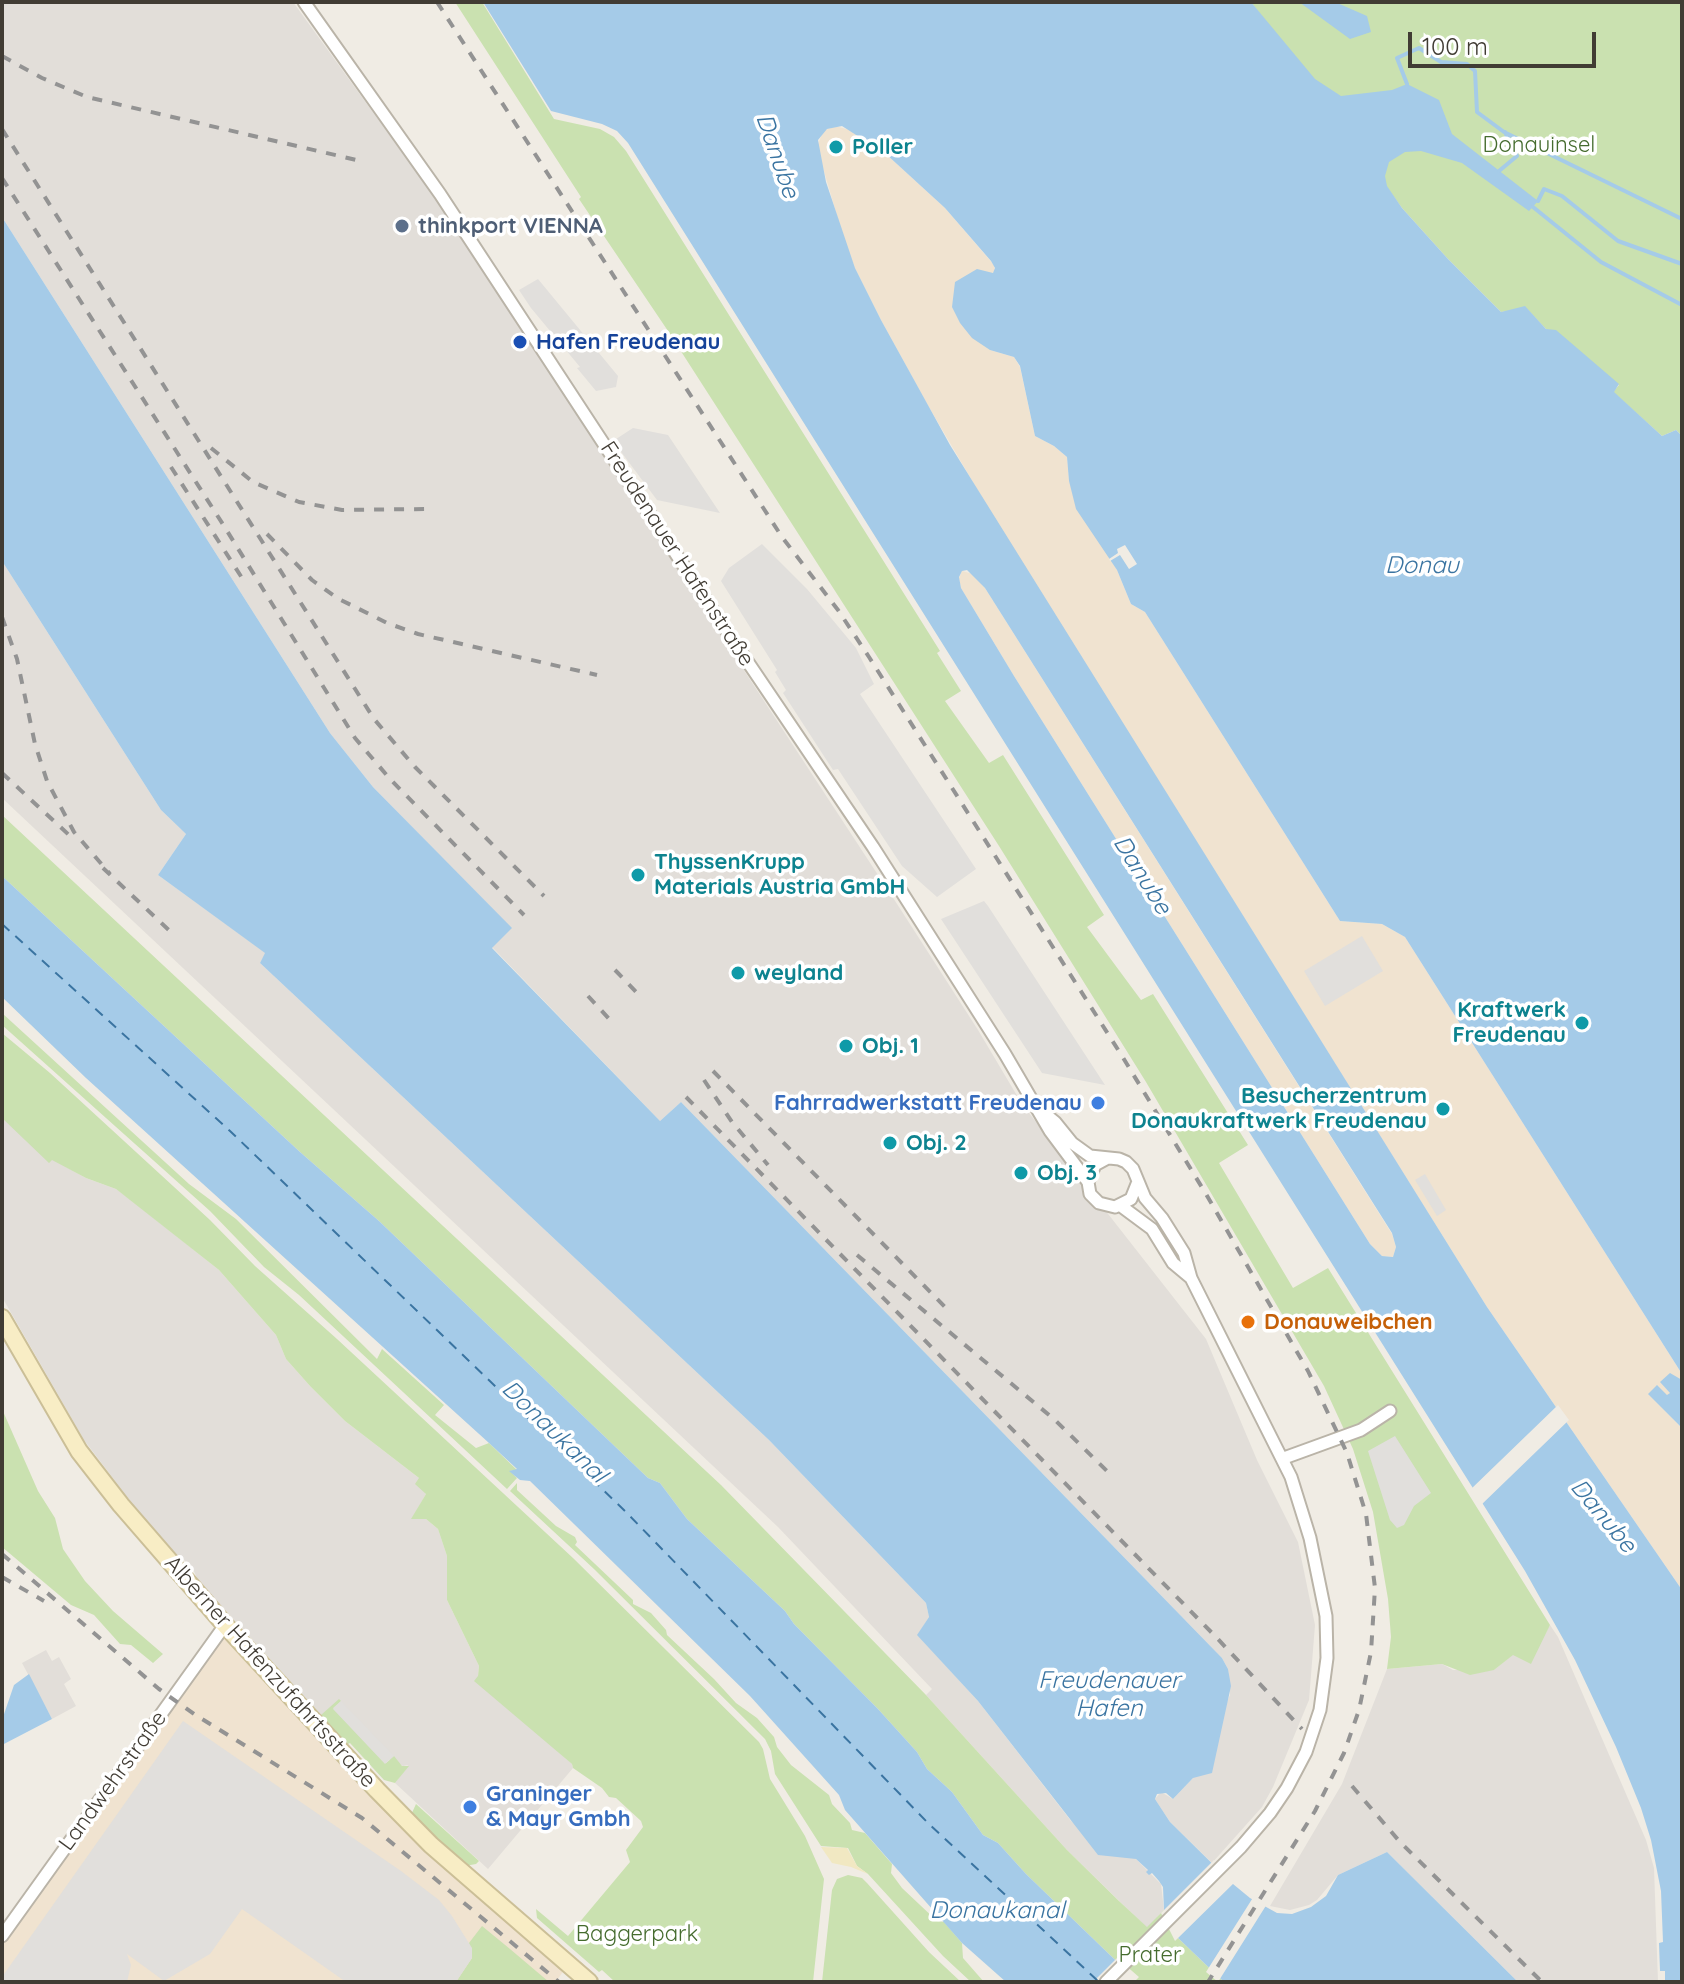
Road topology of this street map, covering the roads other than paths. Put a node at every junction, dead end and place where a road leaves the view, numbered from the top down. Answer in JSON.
{"nodes":[{"id":1,"x":304,"y":2,"type":"edge"},
{"id":2,"x":1040,"y":1111,"type":"junction"},
{"id":3,"x":1106,"y":1159,"type":"junction"},
{"id":4,"x":1088,"y":1182,"type":"junction"},
{"id":5,"x":1137,"y":1184,"type":"junction"},
{"id":6,"x":1121,"y":1206,"type":"junction"},
{"id":7,"x":1191,"y":1278,"type":"junction"},
{"id":8,"x":2,"y":1318,"type":"edge"},
{"id":9,"x":1390,"y":1411,"type":"dead end"},
{"id":10,"x":1284,"y":1458,"type":"junction"},
{"id":11,"x":225,"y":1625,"type":"junction"},
{"id":12,"x":2,"y":1936,"type":"edge"},
{"id":13,"x":589,"y":1982,"type":"edge"},
{"id":14,"x":1106,"y":1982,"type":"edge"}],
"edges":[{"from":1,"to":2,"type":"street","name":"Freudenauer Hafenstraße"},
{"from":2,"to":3,"type":"street","name":"Freudenauer Hafenstraße"},
{"from":2,"to":4,"type":"street","name":"Freudenauer Hafenstraße"},
{"from":3,"to":4,"type":"street"},
{"from":3,"to":5,"type":"street","name":"Freudenauer Hafenstraße"},
{"from":4,"to":6,"type":"street","name":"Freudenauer Hafenstraße"},
{"from":5,"to":6,"type":"street"},
{"from":5,"to":7,"type":"street","name":"Freudenauer Hafenstraße"},
{"from":6,"to":7,"type":"street","name":"Freudenauer Hafenstraße"},
{"from":7,"to":10,"type":"street","name":"Freudenauer Hafenstraße"},
{"from":8,"to":11,"type":"street","name":"Alberner Hafenzufahrtsstraße"},
{"from":9,"to":10,"type":"street"},
{"from":10,"to":14,"type":"street","name":"Freudenauer Hafenstraße"},
{"from":11,"to":12,"type":"street","name":"Landwehrstraße"},
{"from":11,"to":13,"type":"street","name":"Alberner Hafenzufahrtsstraße"}]}
